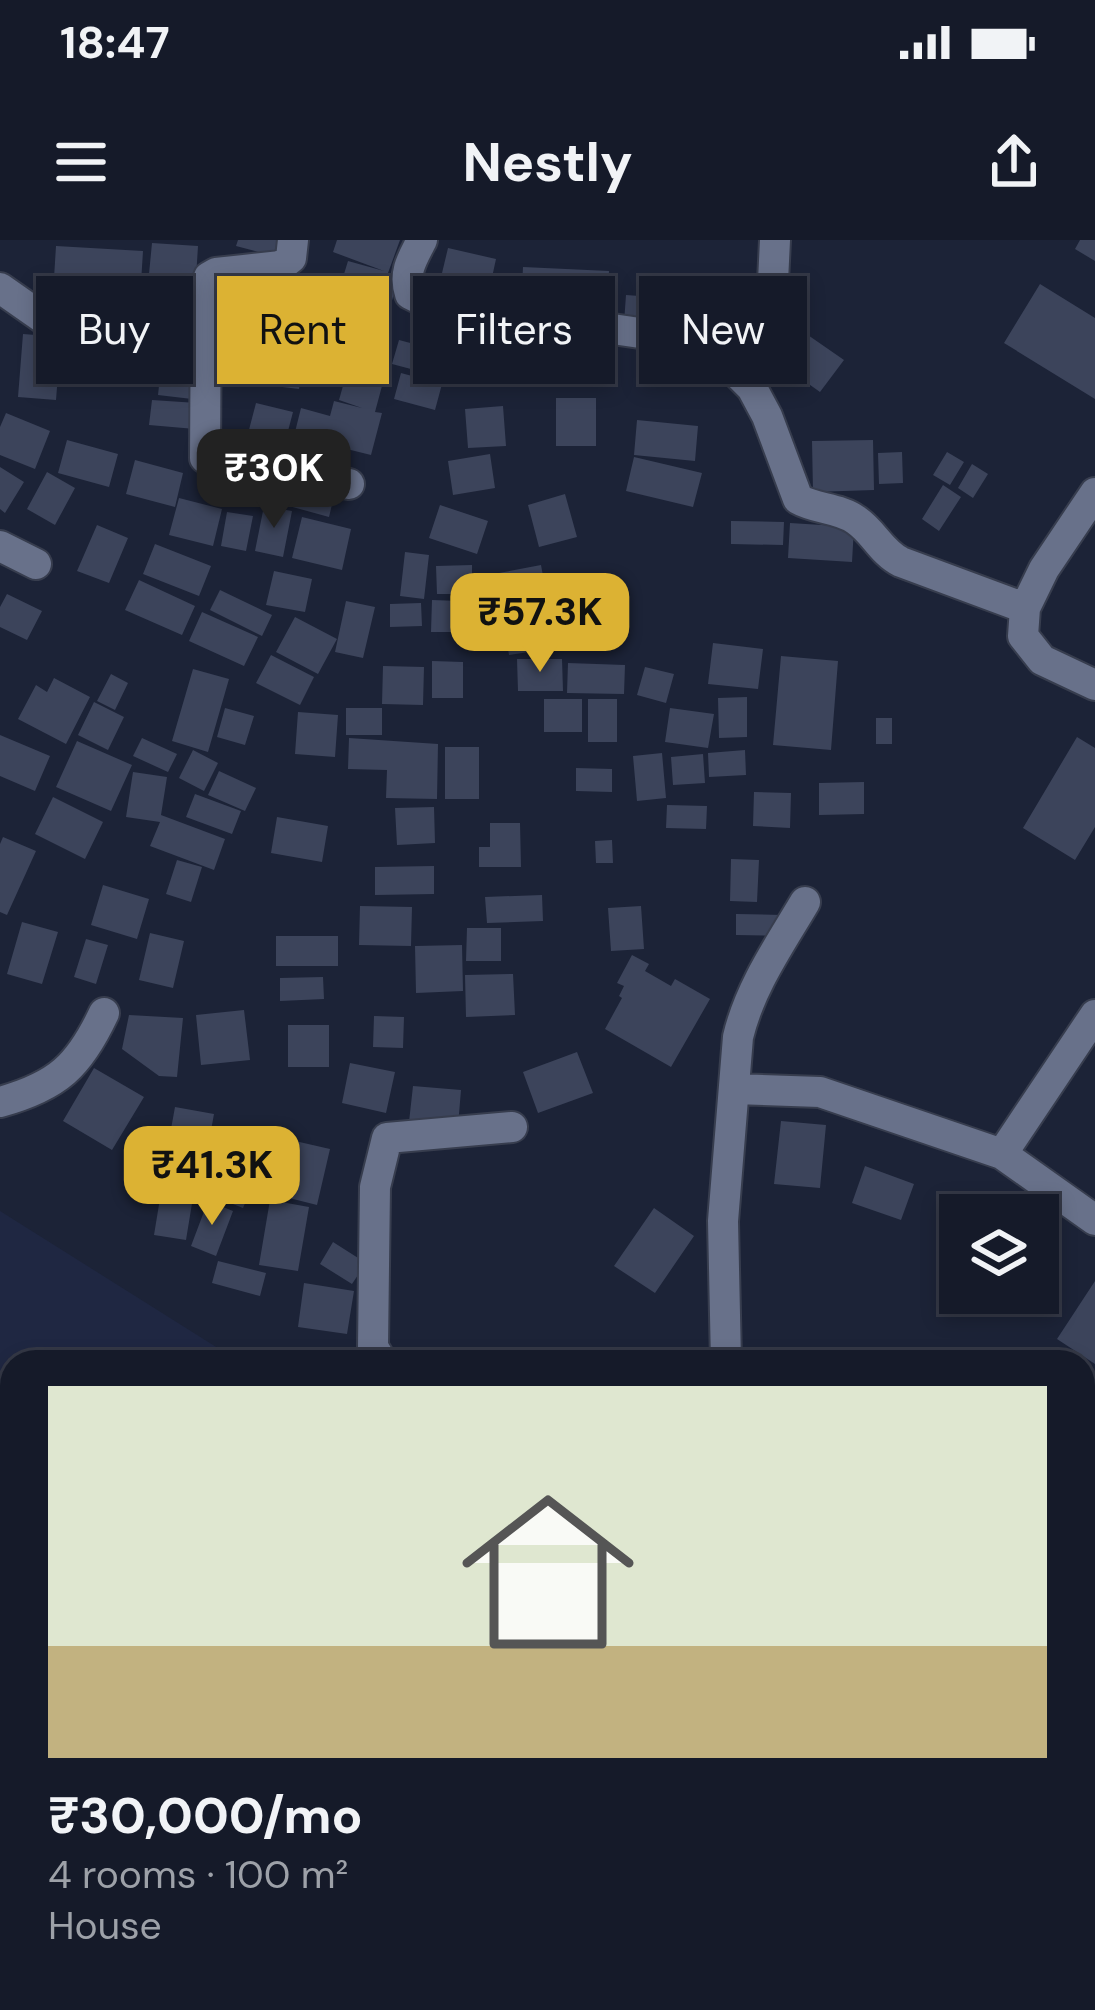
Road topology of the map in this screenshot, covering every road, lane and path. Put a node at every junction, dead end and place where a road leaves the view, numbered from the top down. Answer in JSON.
{"nodes":[{"id":1,"x":293,"y":240,"type":"edge"},
{"id":2,"x":422,"y":240,"type":"edge"},
{"id":3,"x":775,"y":240,"type":"edge"},
{"id":4,"x":0,"y":288,"type":"edge"},
{"id":5,"x":206,"y":356,"type":"junction"},
{"id":6,"x":752,"y":388,"type":"junction"},
{"id":7,"x":349,"y":484,"type":"dead end"},
{"id":8,"x":1095,"y":493,"type":"edge"},
{"id":9,"x":0,"y":546,"type":"edge"},
{"id":10,"x":36,"y":564,"type":"dead end"},
{"id":11,"x":1025,"y":608,"type":"junction"},
{"id":12,"x":1095,"y":685,"type":"edge"},
{"id":13,"x":805,"y":902,"type":"dead end"},
{"id":14,"x":104,"y":1012,"type":"dead end"},
{"id":15,"x":1095,"y":1015,"type":"edge"},
{"id":16,"x":735,"y":1089,"type":"junction"},
{"id":17,"x":0,"y":1102,"type":"edge"},
{"id":18,"x":512,"y":1127,"type":"dead end"},
{"id":19,"x":1002,"y":1154,"type":"junction"},
{"id":20,"x":1095,"y":1220,"type":"edge"},
{"id":21,"x":375,"y":1350,"type":"edge"},
{"id":22,"x":726,"y":1350,"type":"edge"}],
"edges":[{"from":1,"to":5,"type":"street"},
{"from":2,"to":6,"type":"street"},
{"from":3,"to":6,"type":"street"},
{"from":4,"to":5,"type":"street"},
{"from":5,"to":7,"type":"street"},
{"from":6,"to":11,"type":"street"},
{"from":8,"to":11,"type":"street"},
{"from":9,"to":10,"type":"street"},
{"from":11,"to":12,"type":"street"},
{"from":13,"to":16,"type":"street"},
{"from":14,"to":17,"type":"street"},
{"from":15,"to":19,"type":"street"},
{"from":16,"to":19,"type":"street"},
{"from":16,"to":22,"type":"street"},
{"from":18,"to":21,"type":"street"},
{"from":19,"to":20,"type":"street"}]}
